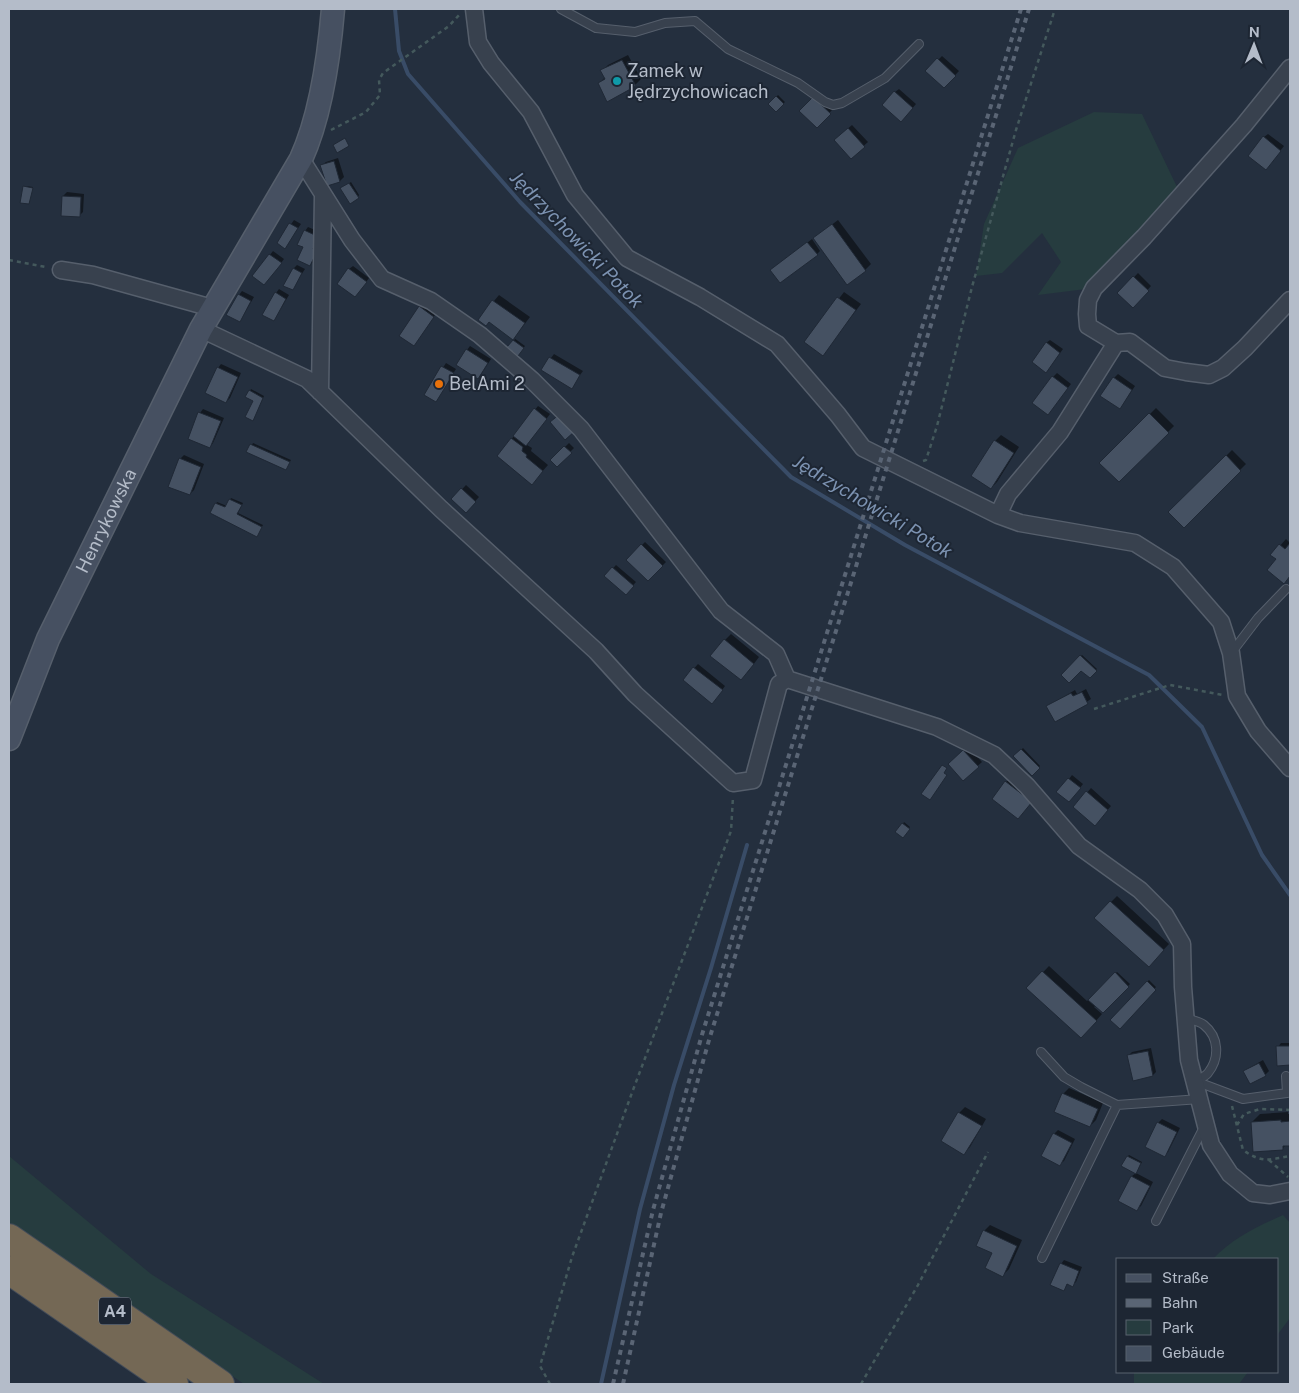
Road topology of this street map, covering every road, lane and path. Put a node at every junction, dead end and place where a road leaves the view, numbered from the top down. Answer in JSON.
{"nodes":[{"id":1,"x":333,"y":9,"type":"edge"},
{"id":2,"x":561,"y":9,"type":"edge"},
{"id":3,"x":1056,"y":9,"type":"edge"},
{"id":4,"x":471,"y":10,"type":"edge"},
{"id":5,"x":919,"y":44,"type":"dead end"},
{"id":6,"x":1290,"y":68,"type":"edge"},
{"id":7,"x":305,"y":150,"type":"junction"},
{"id":8,"x":323,"y":196,"type":"junction"},
{"id":9,"x":9,"y":260,"type":"edge"},
{"id":10,"x":61,"y":270,"type":"joint"},
{"id":11,"x":1290,"y":300,"type":"edge"},
{"id":12,"x":212,"y":308,"type":"junction"},
{"id":13,"x":201,"y":329,"type":"junction"},
{"id":14,"x":1116,"y":344,"type":"junction"},
{"id":15,"x":320,"y":392,"type":"junction"},
{"id":16,"x":903,"y":469,"type":"junction"},
{"id":17,"x":998,"y":514,"type":"junction"},
{"id":18,"x":1286,"y":589,"type":"dead end"},
{"id":19,"x":1231,"y":653,"type":"junction"},
{"id":20,"x":788,"y":679,"type":"junction"},
{"id":21,"x":1237,"y":696,"type":"junction"},
{"id":22,"x":1094,"y":709,"type":"dead end"},
{"id":23,"x":9,"y":739,"type":"edge"},
{"id":24,"x":1290,"y":768,"type":"edge"},
{"id":25,"x":733,"y":782,"type":"junction"},
{"id":26,"x":1186,"y":1018,"type":"junction"},
{"id":27,"x":1041,"y":1052,"type":"dead end"},
{"id":28,"x":1286,"y":1076,"type":"dead end"},
{"id":29,"x":1195,"y":1081,"type":"junction"},
{"id":30,"x":1224,"y":1091,"type":"junction"},
{"id":31,"x":1200,"y":1099,"type":"junction"},
{"id":32,"x":1117,"y":1105,"type":"junction"},
{"id":33,"x":1290,"y":1110,"type":"edge"},
{"id":34,"x":1206,"y":1123,"type":"junction"},
{"id":35,"x":1237,"y":1126,"type":"junction"},
{"id":36,"x":988,"y":1152,"type":"dead end"},
{"id":37,"x":1290,"y":1156,"type":"edge"},
{"id":38,"x":1269,"y":1160,"type":"junction"},
{"id":39,"x":1290,"y":1179,"type":"edge"},
{"id":40,"x":1290,"y":1191,"type":"edge"},
{"id":41,"x":1156,"y":1222,"type":"dead end"},
{"id":42,"x":9,"y":1238,"type":"edge"},
{"id":43,"x":1042,"y":1258,"type":"dead end"},
{"id":44,"x":9,"y":1270,"type":"edge"},
{"id":45,"x":174,"y":1384,"type":"edge"},
{"id":46,"x":220,"y":1384,"type":"edge"},
{"id":47,"x":550,"y":1384,"type":"edge"},
{"id":48,"x":862,"y":1384,"type":"edge"}],
"edges":[{"from":1,"to":7,"type":"main road","name":"Henrykowska"},
{"from":2,"to":5,"type":"lane"},
{"from":3,"to":16,"type":"path"},
{"from":4,"to":7,"type":"path"},
{"from":4,"to":16,"type":"street"},
{"from":6,"to":14,"type":"street"},
{"from":7,"to":8,"type":"street"},
{"from":7,"to":12,"type":"main road","name":"Henrykowska"},
{"from":8,"to":15,"type":"street"},
{"from":8,"to":20,"type":"street"},
{"from":9,"to":10,"type":"path"},
{"from":10,"to":12,"type":"street"},
{"from":11,"to":14,"type":"street"},
{"from":12,"to":13,"type":"main road","name":"Henrykowska"},
{"from":13,"to":15,"type":"street"},
{"from":13,"to":23,"type":"main road","name":"Henrykowska"},
{"from":14,"to":17,"type":"street"},
{"from":15,"to":25,"type":"street"},
{"from":16,"to":17,"type":"street"},
{"from":17,"to":19,"type":"street"},
{"from":18,"to":19,"type":"lane"},
{"from":19,"to":21,"type":"street"},
{"from":20,"to":25,"type":"street"},
{"from":20,"to":26,"type":"street"},
{"from":21,"to":22,"type":"path"},
{"from":21,"to":24,"type":"street"},
{"from":25,"to":47,"type":"path"},
{"from":26,"to":29,"type":"street"},
{"from":26,"to":29,"type":"lane"},
{"from":27,"to":32,"type":"lane"},
{"from":28,"to":30,"type":"lane"},
{"from":29,"to":30,"type":"lane"},
{"from":29,"to":31,"type":"street"},
{"from":30,"to":35,"type":"path"},
{"from":31,"to":32,"type":"lane"},
{"from":31,"to":34,"type":"street"},
{"from":32,"to":43,"type":"lane"},
{"from":33,"to":35,"type":"path"},
{"from":34,"to":40,"type":"street"},
{"from":34,"to":41,"type":"lane"},
{"from":35,"to":38,"type":"path"},
{"from":36,"to":48,"type":"path"},
{"from":37,"to":38,"type":"path"},
{"from":38,"to":39,"type":"path"},
{"from":42,"to":46,"type":"highway","number":"A4"},
{"from":44,"to":45,"type":"highway","number":"A4"}]}
